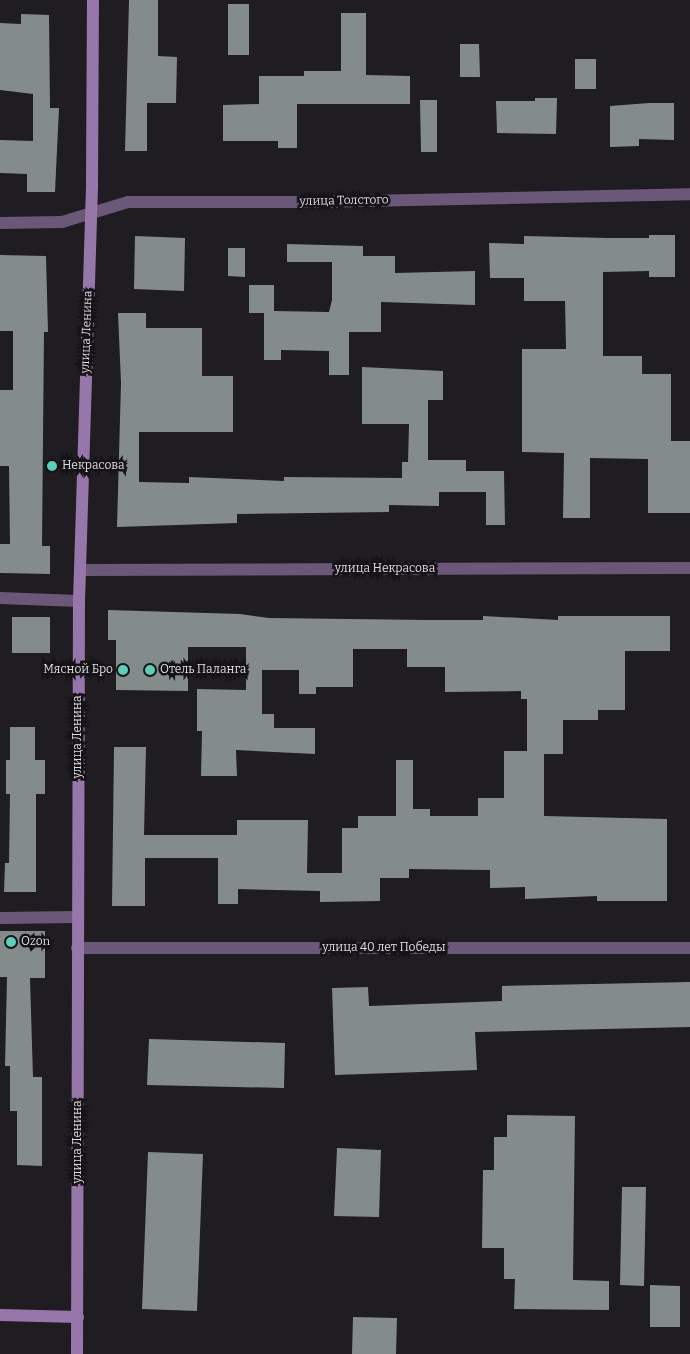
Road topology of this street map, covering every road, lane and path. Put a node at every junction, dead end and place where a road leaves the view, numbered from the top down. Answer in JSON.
{"nodes":[{"id":1,"x":93,"y":0,"type":"edge"},
{"id":2,"x":690,"y":194,"type":"edge"},
{"id":3,"x":91,"y":213,"type":"junction"},
{"id":4,"x":0,"y":223,"type":"edge"},
{"id":5,"x":690,"y":568,"type":"edge"},
{"id":6,"x":80,"y":570,"type":"junction"},
{"id":7,"x":0,"y":598,"type":"edge"},
{"id":8,"x":79,"y":601,"type":"junction"},
{"id":9,"x":77,"y":917,"type":"junction"},
{"id":10,"x":0,"y":918,"type":"edge"},
{"id":11,"x":77,"y":948,"type":"junction"},
{"id":12,"x":690,"y":948,"type":"edge"},
{"id":13,"x":0,"y":1315,"type":"edge"},
{"id":14,"x":78,"y":1317,"type":"junction"},
{"id":15,"x":78,"y":1354,"type":"edge"}],
"edges":[{"from":1,"to":3,"type":"street","name":"улица Ленина"},
{"from":2,"to":3,"type":"street","name":"улица Толстого"},
{"from":3,"to":4,"type":"street","name":"улица Толстого"},
{"from":3,"to":6,"type":"street","name":"улица Ленина"},
{"from":5,"to":6,"type":"street","name":"улица Некрасова"},
{"from":6,"to":8,"type":"street","name":"улица Ленина"},
{"from":7,"to":8,"type":"street"},
{"from":8,"to":9,"type":"street","name":"улица Ленина"},
{"from":9,"to":10,"type":"street"},
{"from":9,"to":11,"type":"street","name":"улица Ленина"},
{"from":11,"to":12,"type":"street","name":"улица 40 лет Победы"},
{"from":11,"to":14,"type":"street","name":"улица Ленина"},
{"from":13,"to":14,"type":"street"},
{"from":14,"to":15,"type":"street","name":"улица Ленина"}]}
